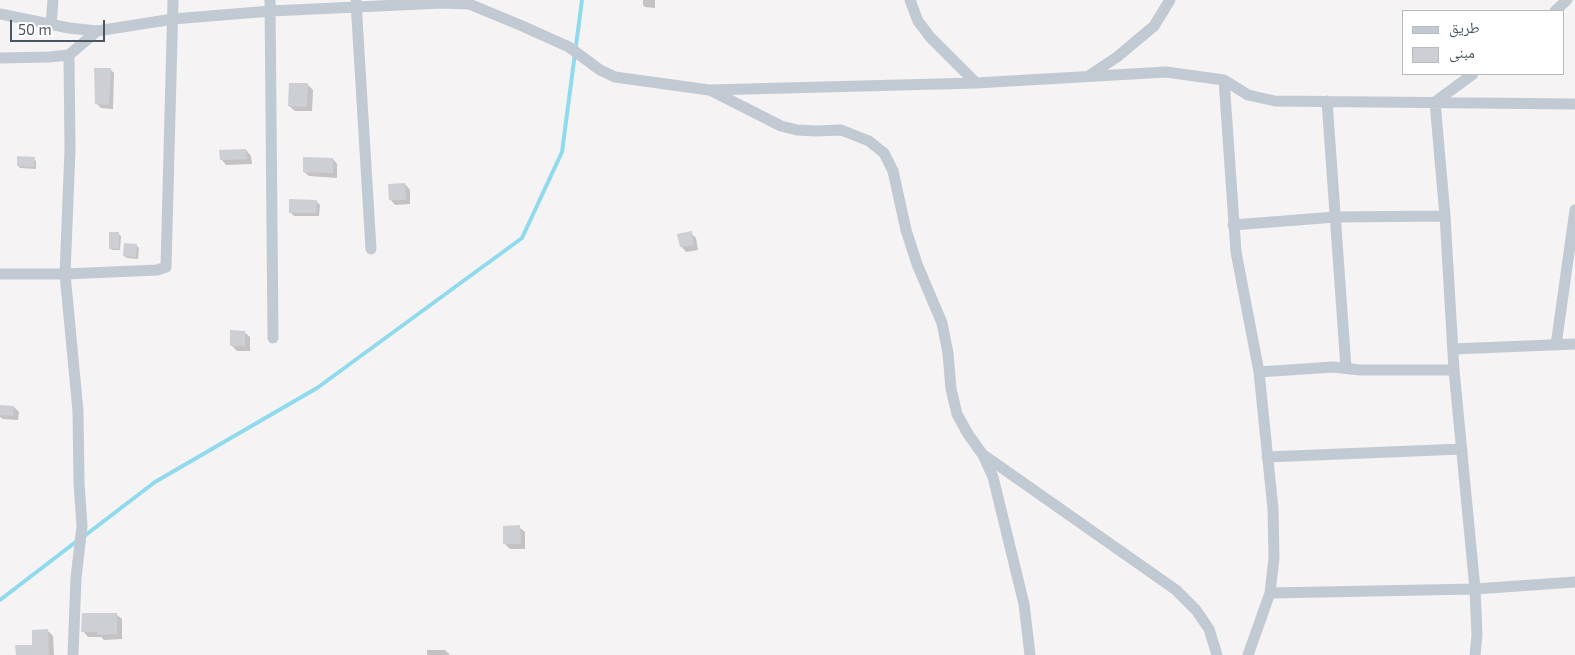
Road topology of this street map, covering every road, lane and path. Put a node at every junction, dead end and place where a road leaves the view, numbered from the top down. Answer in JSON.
{"nodes":[{"id":1,"x":53,"y":0,"type":"edge"},
{"id":2,"x":173,"y":0,"type":"edge"},
{"id":3,"x":910,"y":0,"type":"edge"},
{"id":4,"x":1170,"y":0,"type":"edge"},
{"id":5,"x":1567,"y":0,"type":"edge"},
{"id":6,"x":356,"y":4,"type":"edge"},
{"id":7,"x":271,"y":5,"type":"edge"},
{"id":8,"x":1556,"y":10,"type":"edge"},
{"id":9,"x":0,"y":14,"type":"edge"},
{"id":10,"x":174,"y":19,"type":"junction"},
{"id":11,"x":51,"y":25,"type":"junction"},
{"id":12,"x":97,"y":31,"type":"junction"},
{"id":13,"x":69,"y":55,"type":"junction"},
{"id":14,"x":0,"y":58,"type":"edge"},
{"id":15,"x":1473,"y":75,"type":"edge"},
{"id":16,"x":1088,"y":76,"type":"junction"},
{"id":17,"x":1224,"y":80,"type":"junction"},
{"id":18,"x":976,"y":83,"type":"junction"},
{"id":19,"x":709,"y":90,"type":"junction"},
{"id":20,"x":1327,"y":101,"type":"junction"},
{"id":21,"x":1435,"y":102,"type":"junction"},
{"id":22,"x":1575,"y":104,"type":"edge"},
{"id":23,"x":1575,"y":210,"type":"edge"},
{"id":24,"x":1445,"y":216,"type":"junction"},
{"id":25,"x":1335,"y":217,"type":"junction"},
{"id":26,"x":1233,"y":225,"type":"junction"},
{"id":27,"x":371,"y":249,"type":"dead end"},
{"id":28,"x":0,"y":274,"type":"edge"},
{"id":29,"x":65,"y":274,"type":"junction"},
{"id":30,"x":273,"y":338,"type":"dead end"},
{"id":31,"x":1575,"y":344,"type":"edge"},
{"id":32,"x":1556,"y":345,"type":"junction"},
{"id":33,"x":1453,"y":349,"type":"junction"},
{"id":34,"x":1346,"y":368,"type":"junction"},
{"id":35,"x":1454,"y":370,"type":"junction"},
{"id":36,"x":1259,"y":372,"type":"junction"},
{"id":37,"x":1462,"y":449,"type":"junction"},
{"id":38,"x":983,"y":455,"type":"junction"},
{"id":39,"x":1267,"y":457,"type":"junction"},
{"id":40,"x":1575,"y":582,"type":"edge"},
{"id":41,"x":1475,"y":589,"type":"junction"},
{"id":42,"x":1270,"y":593,"type":"junction"},
{"id":43,"x":73,"y":655,"type":"edge"},
{"id":44,"x":1030,"y":655,"type":"edge"},
{"id":45,"x":1217,"y":655,"type":"edge"},
{"id":46,"x":1248,"y":655,"type":"edge"},
{"id":47,"x":1475,"y":655,"type":"edge"}],
"edges":[{"from":1,"to":11,"type":"street"},
{"from":2,"to":10,"type":"street"},
{"from":3,"to":18,"type":"street"},
{"from":4,"to":16,"type":"street"},
{"from":5,"to":8,"type":"street"},
{"from":6,"to":7,"type":"street"},
{"from":6,"to":19,"type":"street"},
{"from":6,"to":27,"type":"street"},
{"from":7,"to":10,"type":"street"},
{"from":7,"to":30,"type":"street"},
{"from":9,"to":11,"type":"street"},
{"from":10,"to":12,"type":"street"},
{"from":10,"to":29,"type":"street"},
{"from":11,"to":12,"type":"street"},
{"from":12,"to":13,"type":"street"},
{"from":13,"to":14,"type":"street"},
{"from":13,"to":29,"type":"street"},
{"from":15,"to":21,"type":"street"},
{"from":16,"to":17,"type":"street"},
{"from":16,"to":18,"type":"street"},
{"from":17,"to":20,"type":"street"},
{"from":17,"to":26,"type":"street"},
{"from":18,"to":19,"type":"street"},
{"from":19,"to":38,"type":"street"},
{"from":20,"to":21,"type":"street"},
{"from":20,"to":25,"type":"street"},
{"from":21,"to":22,"type":"street"},
{"from":21,"to":24,"type":"street"},
{"from":23,"to":32,"type":"street"},
{"from":24,"to":25,"type":"street"},
{"from":24,"to":33,"type":"street"},
{"from":25,"to":26,"type":"street"},
{"from":25,"to":34,"type":"street"},
{"from":26,"to":36,"type":"street"},
{"from":28,"to":29,"type":"street"},
{"from":29,"to":43,"type":"street"},
{"from":31,"to":32,"type":"street"},
{"from":32,"to":33,"type":"street"},
{"from":33,"to":35,"type":"street"},
{"from":34,"to":35,"type":"street"},
{"from":34,"to":36,"type":"street"},
{"from":35,"to":37,"type":"street"},
{"from":36,"to":39,"type":"street"},
{"from":37,"to":39,"type":"street"},
{"from":37,"to":41,"type":"street"},
{"from":38,"to":44,"type":"street"},
{"from":38,"to":45,"type":"street"},
{"from":39,"to":42,"type":"street"},
{"from":40,"to":41,"type":"street"},
{"from":41,"to":42,"type":"street"},
{"from":41,"to":47,"type":"street"},
{"from":42,"to":46,"type":"street"}]}
